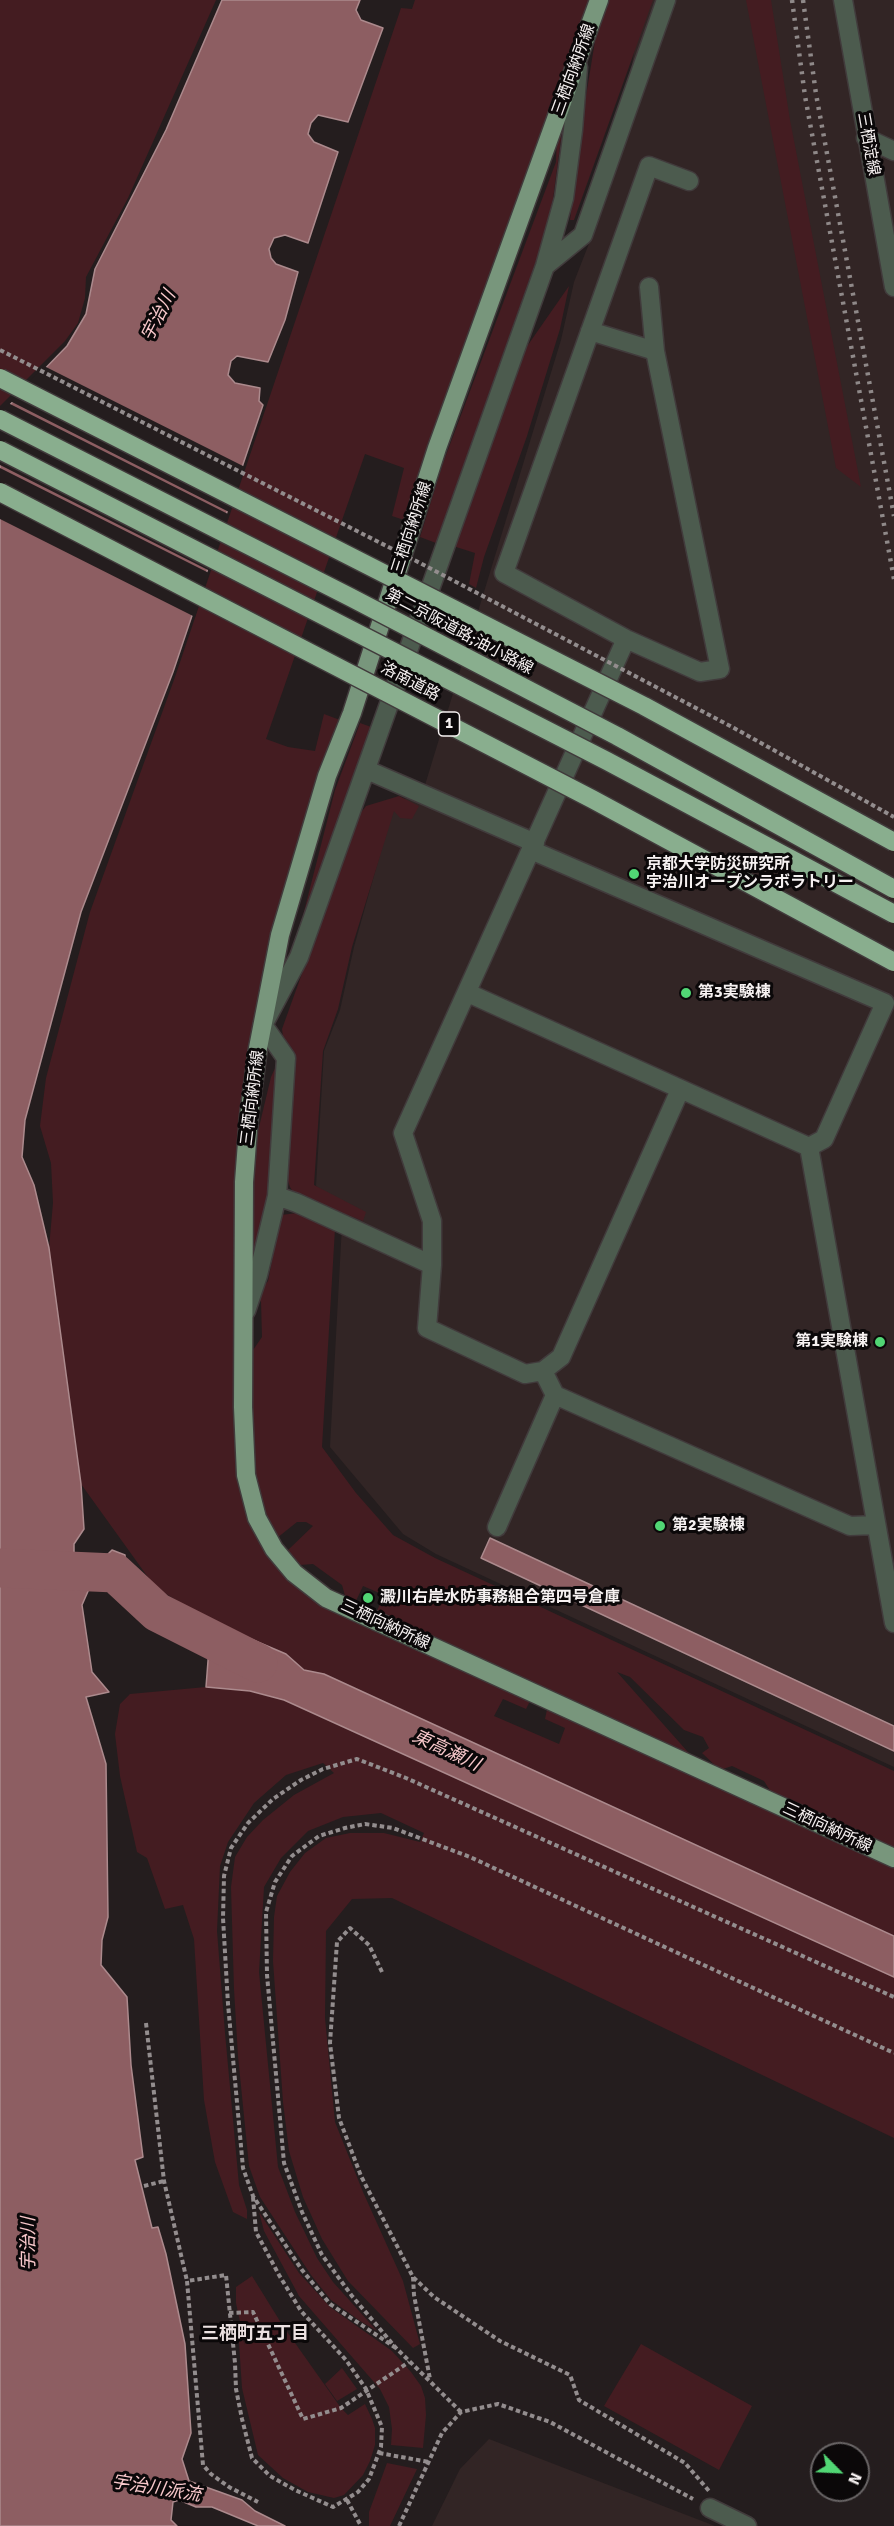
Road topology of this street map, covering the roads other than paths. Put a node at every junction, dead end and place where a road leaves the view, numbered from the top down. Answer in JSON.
{"nodes":[{"id":1,"x":599,"y":0,"type":"edge"},
{"id":2,"x":666,"y":0,"type":"edge"},
{"id":3,"x":843,"y":0,"type":"edge"},
{"id":4,"x":578,"y":59,"type":"junction"},
{"id":5,"x":866,"y":138,"type":"junction"},
{"id":6,"x":894,"y":151,"type":"edge"},
{"id":7,"x":689,"y":181,"type":"dead end"},
{"id":8,"x":545,"y":266,"type":"junction"},
{"id":9,"x":649,"y":286,"type":"dead end"},
{"id":10,"x":894,"y":287,"type":"edge"},
{"id":11,"x":590,"y":331,"type":"junction"},
{"id":12,"x":655,"y":351,"type":"junction"},
{"id":13,"x":0,"y":378,"type":"edge"},
{"id":14,"x":0,"y":419,"type":"edge"},
{"id":15,"x":0,"y":450,"type":"edge"},
{"id":16,"x":0,"y":492,"type":"edge"},
{"id":17,"x":626,"y":639,"type":"junction"},
{"id":18,"x":367,"y":770,"type":"junction"},
{"id":19,"x":894,"y":842,"type":"edge"},
{"id":20,"x":533,"y":846,"type":"junction"},
{"id":21,"x":894,"y":889,"type":"edge"},
{"id":22,"x":894,"y":914,"type":"edge"},
{"id":23,"x":894,"y":962,"type":"edge"},
{"id":24,"x":468,"y":993,"type":"junction"},
{"id":25,"x":263,"y":1025,"type":"junction"},
{"id":26,"x":680,"y":1090,"type":"junction"},
{"id":27,"x":809,"y":1147,"type":"junction"},
{"id":28,"x":277,"y":1196,"type":"junction"},
{"id":29,"x":432,"y":1265,"type":"junction"},
{"id":30,"x":243,"y":1321,"type":"junction"},
{"id":31,"x":543,"y":1371,"type":"junction"},
{"id":32,"x":555,"y":1395,"type":"junction"},
{"id":33,"x":876,"y":1525,"type":"junction"},
{"id":34,"x":497,"y":1527,"type":"dead end"},
{"id":35,"x":894,"y":1623,"type":"edge"},
{"id":36,"x":894,"y":1858,"type":"edge"},
{"id":37,"x":714,"y":2510,"type":"road end"},
{"id":38,"x":747,"y":2526,"type":"edge"}],
"edges":[{"from":1,"to":4,"type":"main road","name":"三栖向納所線"},
{"from":2,"to":8,"type":"street"},
{"from":3,"to":5,"type":"street","name":"三栖淀線"},
{"from":4,"to":8,"type":"street"},
{"from":4,"to":25,"type":"main road","name":"三栖向納所線"},
{"from":5,"to":6,"type":"street"},
{"from":5,"to":10,"type":"street","name":"三栖淀線"},
{"from":7,"to":11,"type":"street"},
{"from":8,"to":18,"type":"street"},
{"from":9,"to":12,"type":"street"},
{"from":11,"to":12,"type":"street"},
{"from":11,"to":17,"type":"street"},
{"from":12,"to":17,"type":"street"},
{"from":13,"to":19,"type":"highway","bridge":true},
{"from":14,"to":21,"type":"highway","name":"第二京阪道路;油小路線","bridge":true},
{"from":15,"to":22,"type":"highway","number":"1","bridge":true},
{"from":16,"to":23,"type":"highway","name":"洛南道路","number":"1","bridge":true},
{"from":17,"to":20,"type":"street"},
{"from":18,"to":20,"type":"street"},
{"from":18,"to":25,"type":"street"},
{"from":20,"to":24,"type":"street"},
{"from":20,"to":27,"type":"street"},
{"from":24,"to":26,"type":"street"},
{"from":24,"to":29,"type":"street"},
{"from":25,"to":28,"type":"street"},
{"from":25,"to":30,"type":"main road","name":"三栖向納所線"},
{"from":26,"to":27,"type":"street"},
{"from":26,"to":31,"type":"street"},
{"from":27,"to":33,"type":"street"},
{"from":28,"to":29,"type":"street"},
{"from":28,"to":30,"type":"street"},
{"from":29,"to":31,"type":"street"},
{"from":30,"to":36,"type":"main road","name":"三栖向納所線"},
{"from":31,"to":32,"type":"street"},
{"from":32,"to":33,"type":"street"},
{"from":32,"to":34,"type":"street"},
{"from":33,"to":35,"type":"street"},
{"from":37,"to":38,"type":"street"}]}
